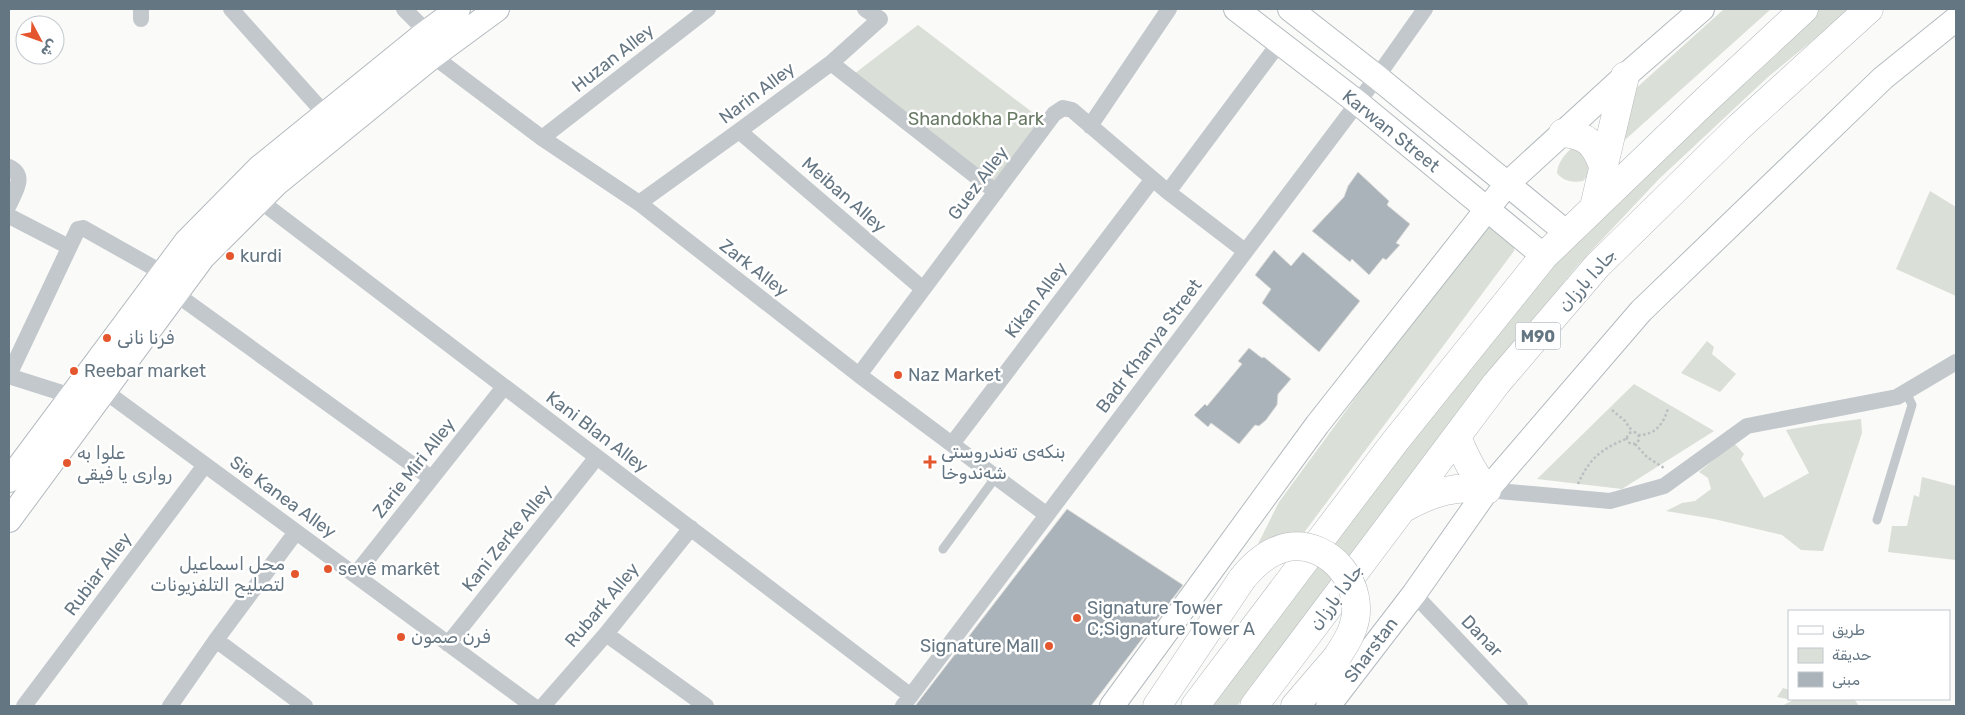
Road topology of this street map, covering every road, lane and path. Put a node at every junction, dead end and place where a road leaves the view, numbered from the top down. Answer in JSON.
{"nodes":[{"id":1,"x":231,"y":9,"type":"edge"},
{"id":2,"x":404,"y":9,"type":"edge"},
{"id":3,"x":458,"y":9,"type":"edge"},
{"id":4,"x":497,"y":9,"type":"edge"},
{"id":5,"x":708,"y":9,"type":"edge"},
{"id":6,"x":865,"y":9,"type":"edge"},
{"id":7,"x":1169,"y":9,"type":"edge"},
{"id":8,"x":1236,"y":9,"type":"edge"},
{"id":9,"x":1290,"y":9,"type":"edge"},
{"id":10,"x":1426,"y":9,"type":"edge"},
{"id":11,"x":1702,"y":9,"type":"edge"},
{"id":12,"x":1804,"y":9,"type":"edge"},
{"id":13,"x":1869,"y":9,"type":"edge"},
{"id":14,"x":1956,"y":19,"type":"edge"},
{"id":15,"x":427,"y":32,"type":"junction"},
{"id":16,"x":1280,"y":42,"type":"junction"},
{"id":17,"x":433,"y":56,"type":"junction"},
{"id":18,"x":831,"y":63,"type":"junction"},
{"id":19,"x":1625,"y":76,"type":"junction"},
{"id":20,"x":1377,"y":77,"type":"junction"},
{"id":21,"x":1357,"y":102,"type":"junction"},
{"id":22,"x":325,"y":114,"type":"junction"},
{"id":23,"x":1090,"y":126,"type":"junction"},
{"id":24,"x":739,"y":131,"type":"junction"},
{"id":25,"x":1563,"y":133,"type":"junction"},
{"id":26,"x":542,"y":138,"type":"junction"},
{"id":27,"x":1603,"y":166,"type":"junction"},
{"id":28,"x":9,"y":167,"type":"edge"},
{"id":29,"x":1152,"y":180,"type":"junction"},
{"id":30,"x":1507,"y":184,"type":"junction"},
{"id":31,"x":996,"y":192,"type":"junction"},
{"id":32,"x":1168,"y":192,"type":"junction"},
{"id":33,"x":259,"y":200,"type":"junction"},
{"id":34,"x":639,"y":203,"type":"junction"},
{"id":35,"x":9,"y":204,"type":"edge"},
{"id":36,"x":1594,"y":207,"type":"junction"},
{"id":37,"x":1487,"y":208,"type":"junction"},
{"id":38,"x":9,"y":216,"type":"edge"},
{"id":39,"x":1567,"y":233,"type":"junction"},
{"id":40,"x":69,"y":247,"type":"junction"},
{"id":41,"x":1245,"y":251,"type":"junction"},
{"id":42,"x":1544,"y":256,"type":"junction"},
{"id":43,"x":163,"y":273,"type":"junction"},
{"id":44,"x":923,"y":289,"type":"junction"},
{"id":45,"x":176,"y":294,"type":"junction"},
{"id":46,"x":1956,"y":362,"type":"edge"},
{"id":47,"x":859,"y":375,"type":"junction"},
{"id":48,"x":9,"y":376,"type":"edge"},
{"id":49,"x":504,"y":386,"type":"junction"},
{"id":50,"x":106,"y":392,"type":"junction"},
{"id":51,"x":1906,"y":392,"type":"junction"},
{"id":52,"x":72,"y":396,"type":"junction"},
{"id":53,"x":1668,"y":408,"type":"dead end"},
{"id":54,"x":1612,"y":410,"type":"dead end"},
{"id":55,"x":1632,"y":431,"type":"junction"},
{"id":56,"x":1638,"y":435,"type":"junction"},
{"id":57,"x":1457,"y":437,"type":"junction"},
{"id":58,"x":1626,"y":439,"type":"junction"},
{"id":59,"x":952,"y":444,"type":"junction"},
{"id":60,"x":1635,"y":444,"type":"junction"},
{"id":61,"x":597,"y":457,"type":"junction"},
{"id":62,"x":205,"y":465,"type":"junction"},
{"id":63,"x":1678,"y":476,"type":"junction"},
{"id":64,"x":431,"y":478,"type":"junction"},
{"id":65,"x":995,"y":478,"type":"junction"},
{"id":66,"x":9,"y":480,"type":"edge"},
{"id":67,"x":1487,"y":490,"type":"junction"},
{"id":68,"x":1574,"y":499,"type":"junction"},
{"id":69,"x":1403,"y":508,"type":"junction"},
{"id":70,"x":1046,"y":515,"type":"junction"},
{"id":71,"x":9,"y":520,"type":"edge"},
{"id":72,"x":1877,"y":520,"type":"dead end"},
{"id":73,"x":691,"y":528,"type":"junction"},
{"id":74,"x":296,"y":532,"type":"junction"},
{"id":75,"x":943,"y":549,"type":"dead end"},
{"id":76,"x":355,"y":575,"type":"junction"},
{"id":77,"x":1414,"y":594,"type":"junction"},
{"id":78,"x":606,"y":634,"type":"junction"},
{"id":79,"x":216,"y":640,"type":"junction"},
{"id":80,"x":448,"y":644,"type":"junction"},
{"id":81,"x":907,"y":701,"type":"edge"},
{"id":82,"x":24,"y":706,"type":"edge"},
{"id":83,"x":170,"y":706,"type":"edge"},
{"id":84,"x":305,"y":706,"type":"edge"},
{"id":85,"x":533,"y":706,"type":"edge"},
{"id":86,"x":543,"y":706,"type":"edge"},
{"id":87,"x":706,"y":706,"type":"edge"},
{"id":88,"x":1112,"y":706,"type":"edge"},
{"id":89,"x":1156,"y":706,"type":"edge"},
{"id":90,"x":1195,"y":706,"type":"edge"},
{"id":91,"x":1254,"y":706,"type":"edge"},
{"id":92,"x":1295,"y":706,"type":"edge"},
{"id":93,"x":1328,"y":706,"type":"edge"},
{"id":94,"x":1520,"y":706,"type":"edge"}],
"edges":[{"from":1,"to":22,"type":"street"},
{"from":2,"to":15,"type":"street"},
{"from":3,"to":15,"type":"main road"},
{"from":4,"to":17,"type":"main road"},
{"from":5,"to":26,"type":"street","name":"Huzan Alley"},
{"from":6,"to":18,"type":"street","name":"Narin Alley"},
{"from":7,"to":23,"type":"street"},
{"from":8,"to":16,"type":"main road","name":"Karwan Street"},
{"from":9,"to":20,"type":"main road","name":"Karwan Street"},
{"from":10,"to":20,"type":"street","name":"Badr Khanya Street"},
{"from":11,"to":19,"type":"main road"},
{"from":12,"to":36,"type":"highway","number":"M90"},
{"from":13,"to":57,"type":"highway","name":"جادا بارزان","number":"M90"},
{"from":14,"to":67,"type":"main road","name":"Sharstan"},
{"from":15,"to":22,"type":"main road"},
{"from":16,"to":21,"type":"main road","name":"Karwan Street"},
{"from":16,"to":32,"type":"street"},
{"from":17,"to":26,"type":"street","name":"Zark Alley"},
{"from":17,"to":33,"type":"main road"},
{"from":18,"to":24,"type":"street","name":"Narin Alley"},
{"from":18,"to":31,"type":"street"},
{"from":19,"to":25,"type":"main road"},
{"from":19,"to":27,"type":"highway"},
{"from":20,"to":21,"type":"street","name":"Badr Khanya Street"},
{"from":20,"to":30,"type":"main road","name":"Karwan Street"},
{"from":21,"to":37,"type":"main road","name":"Karwan Street"},
{"from":21,"to":41,"type":"street","name":"Badr Khanya Street"},
{"from":22,"to":43,"type":"main road"},
{"from":23,"to":29,"type":"street","name":"Guez Alley"},
{"from":23,"to":31,"type":"street","name":"Guez Alley"},
{"from":24,"to":34,"type":"street","name":"Narin Alley"},
{"from":24,"to":44,"type":"street","name":"Meiban Alley"},
{"from":25,"to":27,"type":"highway"},
{"from":25,"to":30,"type":"main road"},
{"from":26,"to":34,"type":"street","name":"Zark Alley"},
{"from":27,"to":36,"type":"highway"},
{"from":28,"to":35,"type":"street"},
{"from":29,"to":32,"type":"street","name":"Guez Alley"},
{"from":29,"to":59,"type":"street","name":"Kikan Alley"},
{"from":30,"to":37,"type":"main road"},
{"from":30,"to":39,"type":"main road","name":"Karwan Street"},
{"from":31,"to":44,"type":"street","name":"Guez Alley"},
{"from":32,"to":41,"type":"street","name":"Guez Alley"},
{"from":33,"to":45,"type":"main road"},
{"from":33,"to":49,"type":"street","name":"Kani Blan Alley"},
{"from":34,"to":47,"type":"street","name":"Zark Alley"},
{"from":36,"to":39,"type":"highway","number":"M90"},
{"from":37,"to":42,"type":"main road","name":"Karwan Street"},
{"from":37,"to":88,"type":"main road"},
{"from":38,"to":40,"type":"street"},
{"from":39,"to":42,"type":"highway","number":"M90"},
{"from":40,"to":43,"type":"street"},
{"from":40,"to":48,"type":"street"},
{"from":41,"to":70,"type":"street","name":"Badr Khanya Street"},
{"from":42,"to":90,"type":"highway","number":"M90"},
{"from":43,"to":52,"type":"main road"},
{"from":44,"to":47,"type":"street","name":"Guez Alley"},
{"from":45,"to":50,"type":"main road"},
{"from":45,"to":64,"type":"street"},
{"from":46,"to":51,"type":"street"},
{"from":47,"to":59,"type":"street","name":"Zark Alley"},
{"from":48,"to":52,"type":"street"},
{"from":49,"to":61,"type":"street","name":"Kani Blan Alley"},
{"from":49,"to":64,"type":"street","name":"Zarie Miri Alley"},
{"from":50,"to":52,"type":"street"},
{"from":50,"to":62,"type":"street","name":"Sie Kanea Alley"},
{"from":50,"to":71,"type":"main road"},
{"from":51,"to":63,"type":"street"},
{"from":51,"to":72,"type":"lane"},
{"from":52,"to":66,"type":"main road"},
{"from":53,"to":56,"type":"path"},
{"from":54,"to":55,"type":"path"},
{"from":55,"to":56,"type":"path"},
{"from":55,"to":58,"type":"path"},
{"from":56,"to":60,"type":"path"},
{"from":57,"to":67,"type":"highway"},
{"from":57,"to":69,"type":"highway","name":"جادا بارزان","number":"M90"},
{"from":58,"to":60,"type":"path"},
{"from":58,"to":68,"type":"path"},
{"from":59,"to":65,"type":"street","name":"Zark Alley"},
{"from":60,"to":63,"type":"path"},
{"from":61,"to":73,"type":"street","name":"Kani Blan Alley"},
{"from":61,"to":80,"type":"street","name":"Kani Zerke Alley"},
{"from":62,"to":74,"type":"street","name":"Sie Kanea Alley"},
{"from":62,"to":82,"type":"street","name":"Rubiar Alley"},
{"from":63,"to":68,"type":"street"},
{"from":64,"to":76,"type":"street","name":"Zarie Miri Alley"},
{"from":65,"to":70,"type":"street","name":"Zark Alley"},
{"from":65,"to":75,"type":"lane"},
{"from":67,"to":68,"type":"street"},
{"from":67,"to":69,"type":"highway"},
{"from":67,"to":77,"type":"main road","name":"Sharstan"},
{"from":69,"to":91,"type":"highway","name":"جادا بارزان","number":"M90"},
{"from":70,"to":81,"type":"street","name":"Badr Khanya Street"},
{"from":73,"to":78,"type":"street","name":"Rubark Alley"},
{"from":73,"to":81,"type":"street","name":"Kani Blan Alley"},
{"from":74,"to":76,"type":"street","name":"Sie Kanea Alley"},
{"from":74,"to":79,"type":"street"},
{"from":76,"to":80,"type":"street","name":"Sie Kanea Alley"},
{"from":77,"to":93,"type":"main road","name":"Sharstan"},
{"from":77,"to":94,"type":"street","name":"Danar"},
{"from":78,"to":86,"type":"street","name":"Rubark Alley"},
{"from":78,"to":87,"type":"street"},
{"from":79,"to":83,"type":"street"},
{"from":79,"to":84,"type":"street"},
{"from":80,"to":85,"type":"street","name":"Sie Kanea Alley"},
{"from":89,"to":92,"type":"highway","bridge":true}]}
